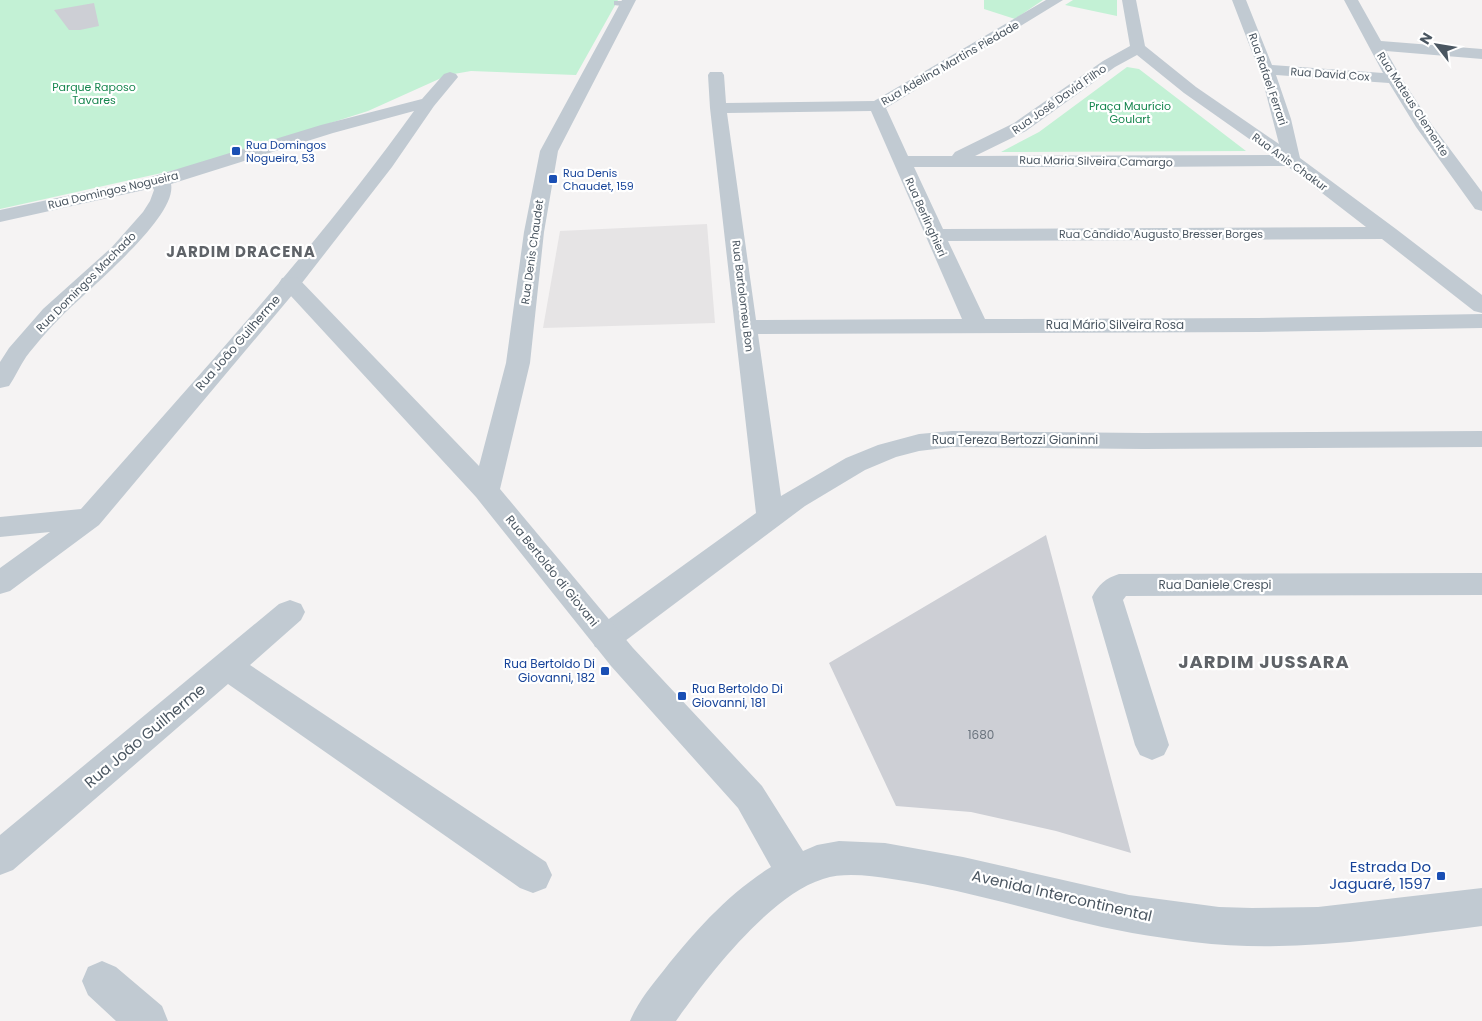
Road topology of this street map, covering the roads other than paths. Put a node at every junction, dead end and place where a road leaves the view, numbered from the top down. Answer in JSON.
{"nodes":[{"id":1,"x":1056,"y":0,"type":"edge"},
{"id":2,"x":1129,"y":0,"type":"edge"},
{"id":3,"x":1239,"y":0,"type":"edge"},
{"id":4,"x":1350,"y":0,"type":"edge"},
{"id":5,"x":624,"y":2,"type":"edge"},
{"id":6,"x":1374,"y":45,"type":"junction"},
{"id":7,"x":1138,"y":48,"type":"junction"},
{"id":8,"x":1482,"y":54,"type":"edge"},
{"id":9,"x":1266,"y":69,"type":"junction"},
{"id":10,"x":716,"y":75,"type":"dead end"},
{"id":11,"x":450,"y":78,"type":"dead end"},
{"id":12,"x":1394,"y":79,"type":"junction"},
{"id":13,"x":428,"y":103,"type":"junction"},
{"id":14,"x":877,"y":106,"type":"junction"},
{"id":15,"x":718,"y":108,"type":"junction"},
{"id":16,"x":951,"y":160,"type":"junction"},
{"id":17,"x":1291,"y":160,"type":"junction"},
{"id":18,"x":901,"y":161,"type":"junction"},
{"id":19,"x":161,"y":180,"type":"junction"},
{"id":20,"x":1482,"y":204,"type":"edge"},
{"id":21,"x":0,"y":216,"type":"edge"},
{"id":22,"x":1389,"y":233,"type":"junction"},
{"id":23,"x":934,"y":235,"type":"junction"},
{"id":24,"x":290,"y":283,"type":"junction"},
{"id":25,"x":1482,"y":306,"type":"edge"},
{"id":26,"x":1482,"y":321,"type":"edge"},
{"id":27,"x":747,"y":327,"type":"junction"},
{"id":28,"x":977,"y":327,"type":"junction"},
{"id":29,"x":0,"y":381,"type":"edge"},
{"id":30,"x":1482,"y":439,"type":"edge"},
{"id":31,"x":486,"y":490,"type":"junction"},
{"id":32,"x":770,"y":517,"type":"junction"},
{"id":33,"x":88,"y":518,"type":"junction"},
{"id":34,"x":0,"y":527,"type":"edge"},
{"id":35,"x":0,"y":583,"type":"edge"},
{"id":36,"x":1482,"y":584,"type":"edge"},
{"id":37,"x":290,"y":612,"type":"dead end"},
{"id":38,"x":606,"y":638,"type":"junction"},
{"id":39,"x":228,"y":666,"type":"junction"},
{"id":40,"x":1152,"y":745,"type":"dead end"},
{"id":41,"x":0,"y":858,"type":"edge"},
{"id":42,"x":795,"y":872,"type":"junction"},
{"id":43,"x":533,"y":875,"type":"dead end"},
{"id":44,"x":1482,"y":907,"type":"edge"},
{"id":45,"x":102,"y":981,"type":"dead end"},
{"id":46,"x":663,"y":1016,"type":"edge"},
{"id":47,"x":147,"y":1021,"type":"edge"}],
"edges":[{"from":1,"to":14,"type":"street","name":"Rua Adelina Martins Piedade"},
{"from":2,"to":7,"type":"street"},
{"from":3,"to":9,"type":"street","name":"Rua Rafael Ferrari"},
{"from":4,"to":6,"type":"street","name":"Rua Mateus Clemente"},
{"from":5,"to":31,"type":"street","name":"Rua Denis Chaudet"},
{"from":6,"to":8,"type":"street"},
{"from":6,"to":12,"type":"street","name":"Rua Mateus Clemente"},
{"from":7,"to":16,"type":"street","name":"Rua José David Filho"},
{"from":7,"to":17,"type":"street","name":"Rua Anis Chakur"},
{"from":9,"to":12,"type":"street","name":"Rua David Cox"},
{"from":9,"to":17,"type":"street","name":"Rua Rafael Ferrari"},
{"from":10,"to":15,"type":"street","name":"Rua Bartolomeu Bon"},
{"from":11,"to":13,"type":"street","name":"Rua João Guilherme"},
{"from":12,"to":20,"type":"street","name":"Rua Mateus Clemente"},
{"from":13,"to":19,"type":"street","name":"Rua Domingos Nogueira"},
{"from":13,"to":24,"type":"street","name":"Rua João Guilherme"},
{"from":14,"to":15,"type":"street","name":"Rua Adelina Martins Piedade"},
{"from":14,"to":18,"type":"street","name":"Rua Berlinghieri"},
{"from":15,"to":27,"type":"street","name":"Rua Bartolomeu Bon"},
{"from":16,"to":17,"type":"street","name":"Rua Maria Silveira Camargo"},
{"from":16,"to":18,"type":"street","name":"Rua Maria Silveira Camargo"},
{"from":17,"to":22,"type":"street","name":"Rua Anis Chakur"},
{"from":18,"to":23,"type":"street","name":"Rua Berlinghieri"},
{"from":19,"to":21,"type":"street","name":"Rua Domingos Nogueira"},
{"from":19,"to":29,"type":"street","name":"Rua Domingos Machado"},
{"from":22,"to":23,"type":"street","name":"Rua Cândido Augusto Bresser Borges"},
{"from":22,"to":25,"type":"street","name":"Rua Anis Chakur"},
{"from":23,"to":28,"type":"street","name":"Rua Berlinghieri"},
{"from":24,"to":31,"type":"street","name":"Rua Bertoldo di Giovani"},
{"from":24,"to":33,"type":"street","name":"Rua João Guilherme"},
{"from":26,"to":28,"type":"street","name":"Rua Mário Silveira Rosa"},
{"from":27,"to":28,"type":"street","name":"Rua Mário Silveira Rosa"},
{"from":27,"to":32,"type":"street","name":"Rua Bartolomeu Bon"},
{"from":30,"to":32,"type":"street","name":"Rua Tereza Bertozzi Gianinni"},
{"from":31,"to":38,"type":"street","name":"Rua Bertoldo di Giovani"},
{"from":32,"to":38,"type":"street","name":"Rua Tereza Bertozzi Gianinni"},
{"from":33,"to":34,"type":"street"},
{"from":33,"to":35,"type":"street","name":"Rua João Guilherme"},
{"from":36,"to":40,"type":"street","name":"Rua Daniele Crespi"},
{"from":37,"to":39,"type":"street","name":"Rua João Guilherme"},
{"from":38,"to":42,"type":"street","name":"Rua Bertoldo di Giovani"},
{"from":39,"to":41,"type":"street","name":"Rua João Guilherme"},
{"from":39,"to":43,"type":"street"},
{"from":42,"to":44,"type":"street","name":"Avenida Intercontinental"},
{"from":42,"to":46,"type":"street","name":"Avenida Intercontinental"},
{"from":45,"to":47,"type":"street"}]}
